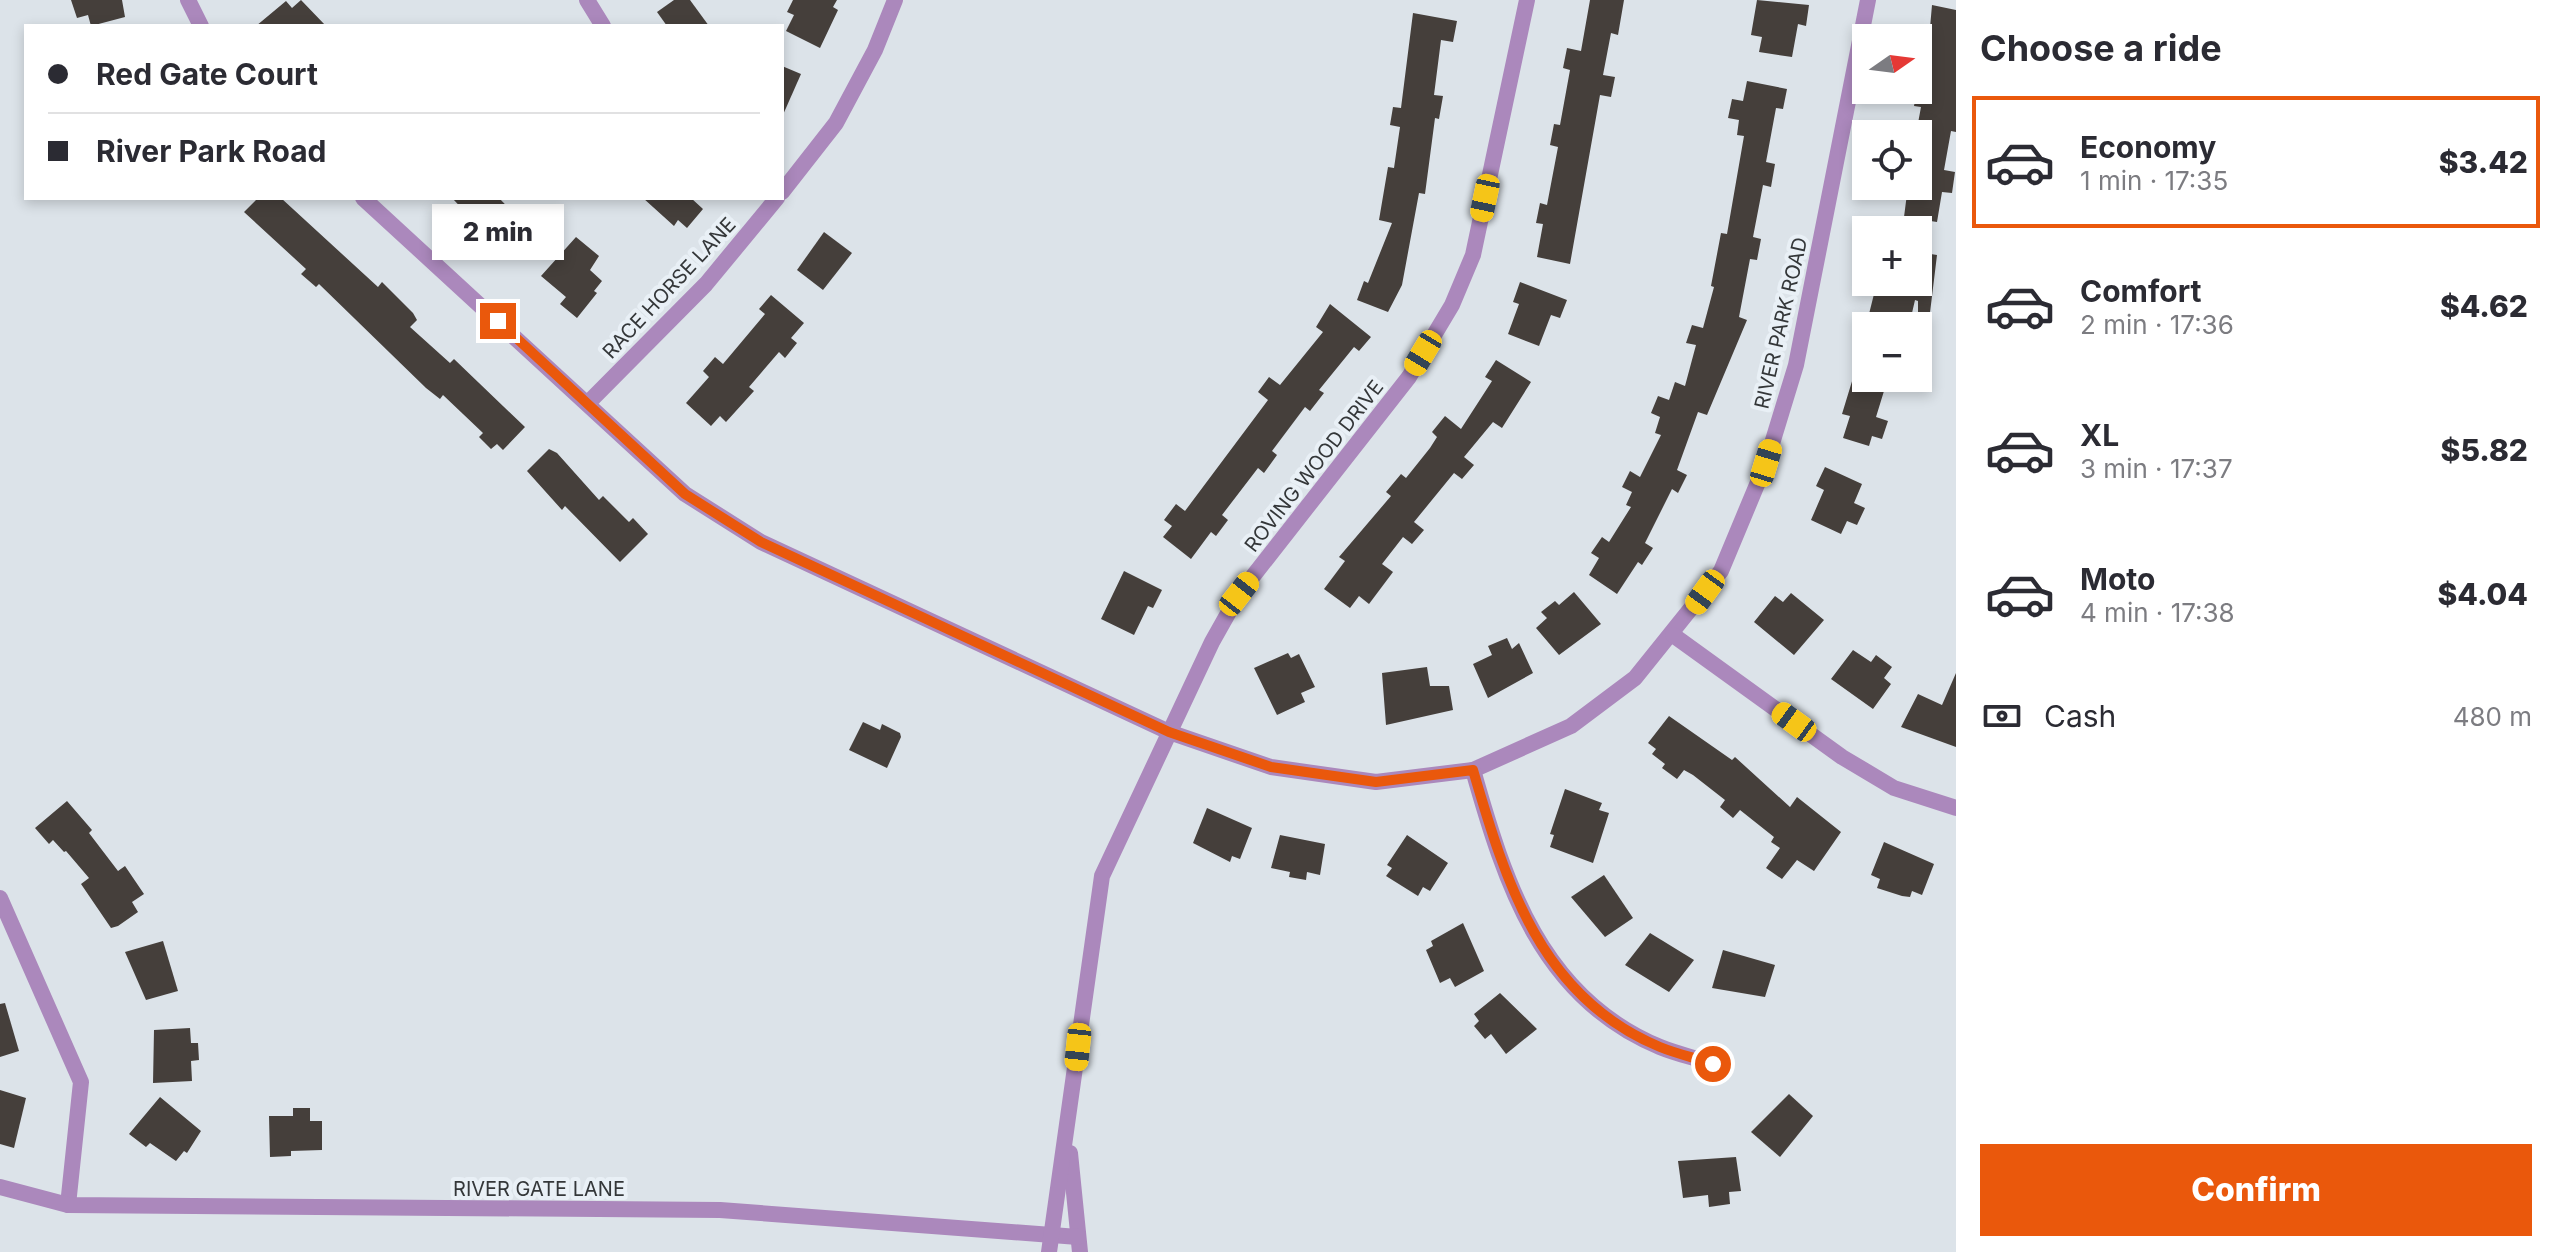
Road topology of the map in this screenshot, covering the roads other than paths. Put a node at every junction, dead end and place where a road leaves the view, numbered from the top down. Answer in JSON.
{"nodes":[{"id":1,"x":188,"y":0,"type":"edge"},
{"id":2,"x":587,"y":0,"type":"edge"},
{"id":3,"x":895,"y":0,"type":"edge"},
{"id":4,"x":1527,"y":0,"type":"edge"},
{"id":5,"x":1868,"y":0,"type":"edge"},
{"id":6,"x":200,"y":24,"type":"edge"},
{"id":7,"x":602,"y":24,"type":"edge"},
{"id":8,"x":784,"y":189,"type":"edge"},
{"id":9,"x":365,"y":200,"type":"edge"},
{"id":10,"x":775,"y":200,"type":"edge"},
{"id":11,"x":588,"y":403,"type":"junction"},
{"id":12,"x":1673,"y":635,"type":"junction"},
{"id":13,"x":1169,"y":732,"type":"junction"},
{"id":14,"x":1473,"y":770,"type":"junction"},
{"id":15,"x":1956,"y":808,"type":"edge"},
{"id":16,"x":0,"y":898,"type":"edge"},
{"id":17,"x":1713,"y":1064,"type":"dead end"},
{"id":18,"x":1068,"y":1131,"type":"junction"},
{"id":19,"x":0,"y":1187,"type":"edge"},
{"id":20,"x":68,"y":1205,"type":"junction"},
{"id":21,"x":1050,"y":1244,"type":"edge"},
{"id":22,"x":1079,"y":1245,"type":"edge"}],
"edges":[{"from":1,"to":6,"type":"street"},
{"from":2,"to":7,"type":"street"},
{"from":3,"to":8,"type":"street"},
{"from":4,"to":13,"type":"street","name":"ROVING WOOD DRIVE"},
{"from":5,"to":12,"type":"street","name":"RIVER PARK ROAD"},
{"from":9,"to":11,"type":"street","name":"RIVER PARK ROAD"},
{"from":10,"to":11,"type":"street","name":"RACE HORSE LANE"},
{"from":11,"to":13,"type":"street","name":"RIVER PARK ROAD"},
{"from":12,"to":14,"type":"street","name":"RIVER PARK ROAD"},
{"from":12,"to":15,"type":"street"},
{"from":13,"to":14,"type":"street","name":"RIVER PARK ROAD"},
{"from":13,"to":18,"type":"street","name":"ROVING WOOD DRIVE"},
{"from":14,"to":17,"type":"street"},
{"from":16,"to":20,"type":"street"},
{"from":18,"to":21,"type":"street","name":"ROVING WOOD DRIVE"},
{"from":18,"to":22,"type":"street","name":"ROVING WOOD DRIVE"},
{"from":19,"to":20,"type":"street","name":"RIVER GATE LANE"},
{"from":20,"to":21,"type":"street","name":"RIVER GATE LANE"},
{"from":21,"to":22,"type":"street","name":"RIVER GATE LANE"}]}
